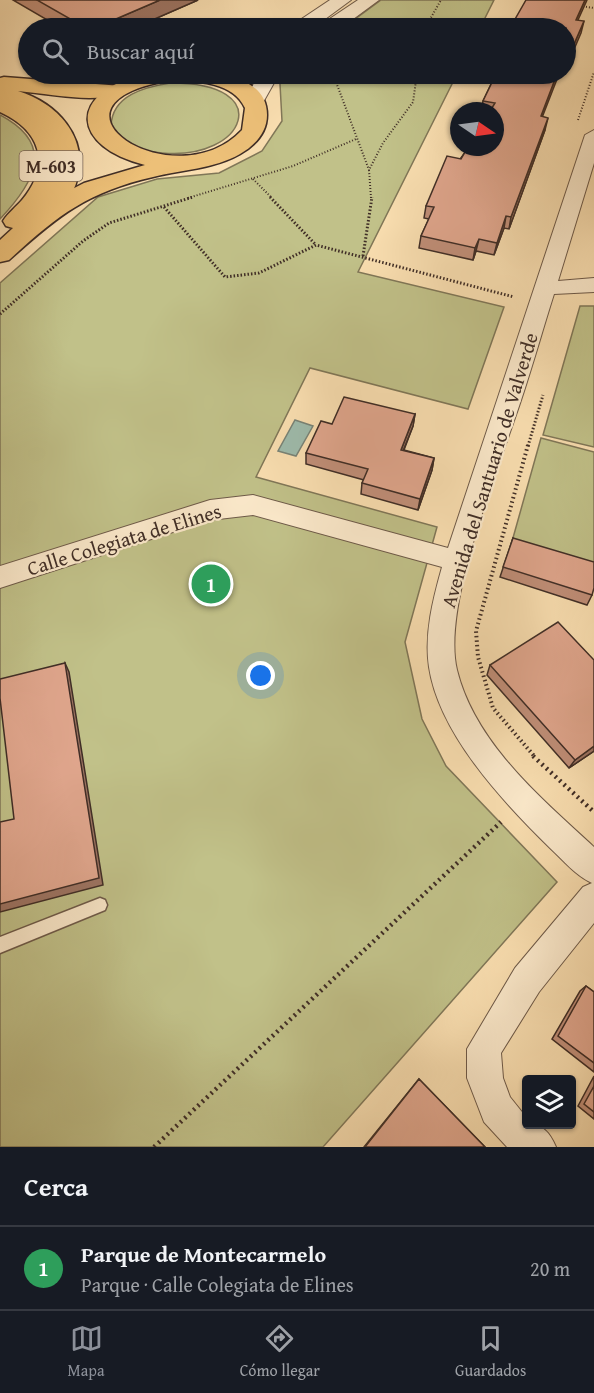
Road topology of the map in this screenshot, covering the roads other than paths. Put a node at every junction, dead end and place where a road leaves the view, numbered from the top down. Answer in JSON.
{"nodes":[{"id":1,"x":342,"y":0,"type":"edge"},
{"id":2,"x":370,"y":0,"type":"edge"},
{"id":3,"x":316,"y":18,"type":"edge"},
{"id":4,"x":344,"y":18,"type":"edge"},
{"id":5,"x":0,"y":83,"type":"edge"},
{"id":6,"x":131,"y":84,"type":"edge"},
{"id":7,"x":232,"y":84,"type":"edge"},
{"id":8,"x":264,"y":84,"type":"edge"},
{"id":9,"x":116,"y":90,"type":"junction"},
{"id":10,"x":0,"y":92,"type":"edge"},
{"id":11,"x":254,"y":102,"type":"junction"},
{"id":12,"x":0,"y":104,"type":"edge"},
{"id":13,"x":594,"y":135,"type":"edge"},
{"id":14,"x":186,"y":164,"type":"junction"},
{"id":15,"x":48,"y":211,"type":"junction"},
{"id":16,"x":0,"y":234,"type":"edge"},
{"id":17,"x":0,"y":254,"type":"edge"},
{"id":18,"x":594,"y":285,"type":"edge"},
{"id":19,"x":545,"y":288,"type":"junction"},
{"id":20,"x":457,"y":561,"type":"junction"},
{"id":21,"x":0,"y":577,"type":"edge"},
{"id":22,"x":594,"y":867,"type":"edge"},
{"id":23,"x":594,"y":898,"type":"edge"},
{"id":24,"x":100,"y":905,"type":"dead end"},
{"id":25,"x":0,"y":945,"type":"edge"},
{"id":26,"x":538,"y":1147,"type":"edge"}],
"edges":[{"from":1,"to":3,"type":"street"},
{"from":2,"to":4,"type":"street"},
{"from":5,"to":9,"type":"main road"},
{"from":6,"to":9,"type":"main road"},
{"from":7,"to":11,"type":"main road"},
{"from":8,"to":11,"type":"street"},
{"from":9,"to":14,"type":"main road"},
{"from":10,"to":15,"type":"main road","number":"M-603"},
{"from":11,"to":14,"type":"main road"},
{"from":12,"to":16,"type":"main road","number":"M-603"},
{"from":13,"to":19,"type":"street","name":"Avenida del Santuario de Valverde"},
{"from":14,"to":15,"type":"main road","number":"M-603"},
{"from":15,"to":17,"type":"main road","number":"M-603"},
{"from":18,"to":19,"type":"street"},
{"from":19,"to":20,"type":"street","name":"Avenida del Santuario de Valverde"},
{"from":20,"to":21,"type":"street","name":"Calle Colegiata de Elines"},
{"from":20,"to":22,"type":"street","name":"Avenida del Santuario de Valverde"},
{"from":23,"to":26,"type":"street"},
{"from":24,"to":25,"type":"lane"}]}
